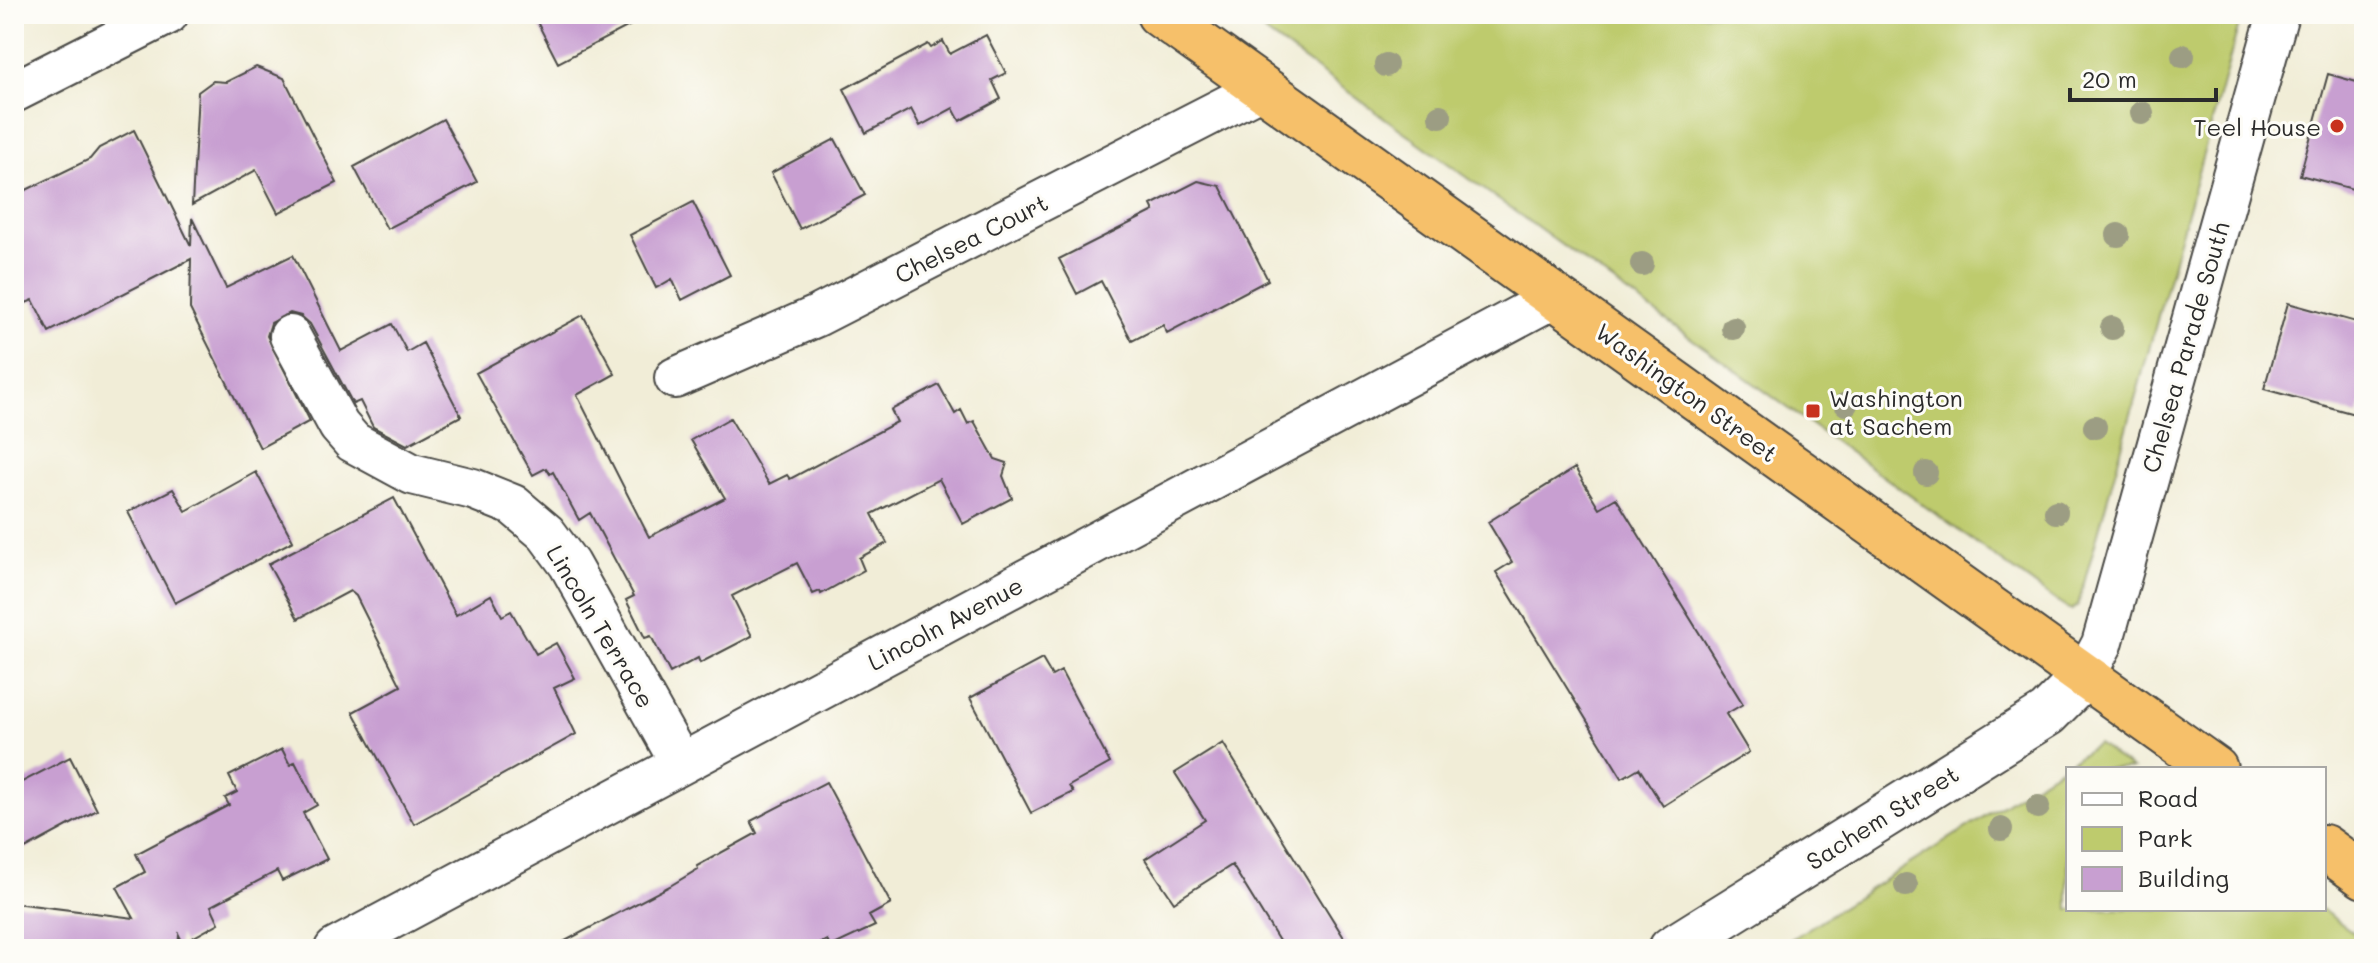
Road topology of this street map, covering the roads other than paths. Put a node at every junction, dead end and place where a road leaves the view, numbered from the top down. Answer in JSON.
{"nodes":[{"id":1,"x":168,"y":14,"type":"edge"},
{"id":2,"x":1159,"y":14,"type":"edge"},
{"id":3,"x":2278,"y":14,"type":"edge"},
{"id":4,"x":1262,"y":88,"type":"junction"},
{"id":5,"x":14,"y":92,"type":"edge"},
{"id":6,"x":1555,"y":297,"type":"junction"},
{"id":7,"x":290,"y":336,"type":"dead end"},
{"id":8,"x":675,"y":378,"type":"dead end"},
{"id":9,"x":2085,"y":676,"type":"junction"},
{"id":10,"x":681,"y":764,"type":"junction"},
{"id":11,"x":2212,"y":767,"type":"edge"},
{"id":12,"x":2326,"y":848,"type":"edge"},
{"id":13,"x":2364,"y":876,"type":"edge"},
{"id":14,"x":335,"y":949,"type":"edge"},
{"id":15,"x":1671,"y":949,"type":"edge"}],
"edges":[{"from":1,"to":5,"type":"street"},
{"from":2,"to":4,"type":"highway","name":"Washington Street"},
{"from":3,"to":9,"type":"street","name":"Chelsea Parade South"},
{"from":4,"to":6,"type":"highway","name":"Washington Street"},
{"from":4,"to":8,"type":"street","name":"Chelsea Court"},
{"from":6,"to":9,"type":"highway","name":"Washington Street"},
{"from":6,"to":10,"type":"street","name":"Lincoln Avenue"},
{"from":7,"to":10,"type":"street","name":"Lincoln Terrace"},
{"from":9,"to":11,"type":"highway","name":"Washington Street"},
{"from":9,"to":15,"type":"street","name":"Sachem Street"},
{"from":10,"to":14,"type":"street","name":"Lincoln Avenue"},
{"from":12,"to":13,"type":"highway"}]}
